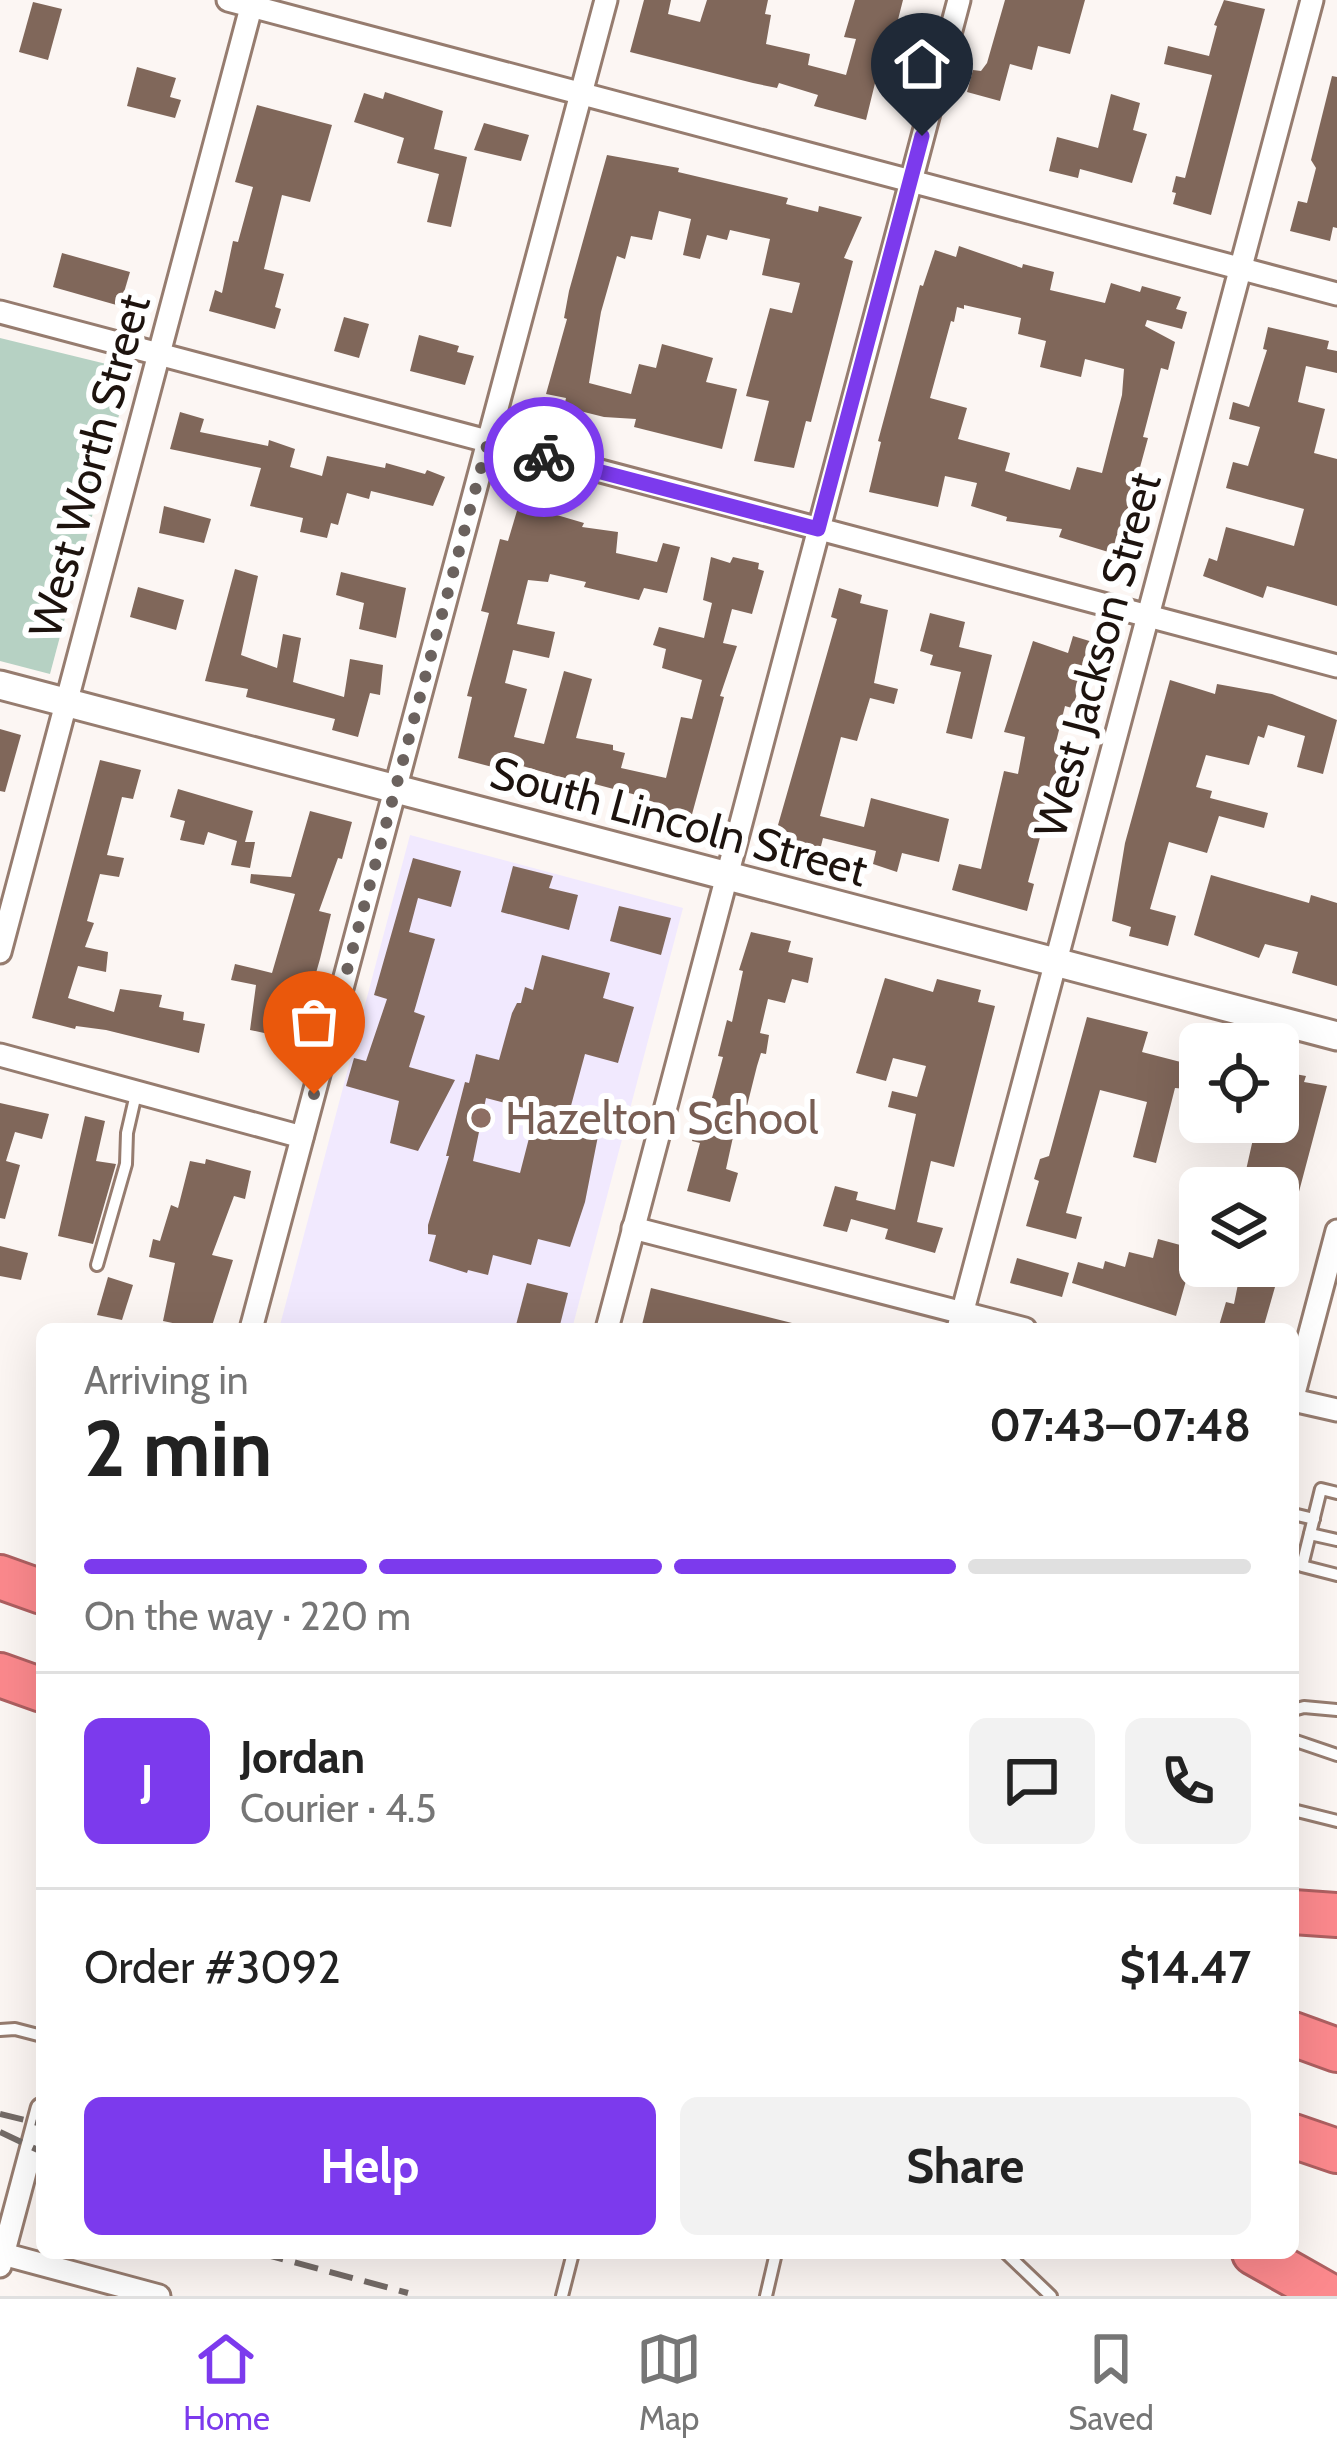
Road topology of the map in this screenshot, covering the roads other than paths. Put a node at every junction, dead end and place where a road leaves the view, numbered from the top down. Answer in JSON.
{"nodes":[{"id":1,"x":228,"y":0,"type":"edge"},
{"id":2,"x":606,"y":0,"type":"edge"},
{"id":3,"x":959,"y":0,"type":"edge"},
{"id":4,"x":1312,"y":0,"type":"edge"},
{"id":5,"x":252,"y":3,"type":"edge"},
{"id":6,"x":581,"y":94,"type":"junction"},
{"id":7,"x":910,"y":182,"type":"junction"},
{"id":8,"x":1241,"y":269,"type":"junction"},
{"id":9,"x":1337,"y":294,"type":"edge"},
{"id":10,"x":0,"y":312,"type":"edge"},
{"id":11,"x":159,"y":354,"type":"junction"},
{"id":12,"x":488,"y":442,"type":"junction"},
{"id":13,"x":818,"y":529,"type":"junction"},
{"id":14,"x":1147,"y":616,"type":"junction"},
{"id":15,"x":1337,"y":666,"type":"edge"},
{"id":16,"x":0,"y":685,"type":"edge"},
{"id":17,"x":66,"y":703,"type":"junction"},
{"id":18,"x":395,"y":789,"type":"junction"},
{"id":19,"x":725,"y":876,"type":"junction"},
{"id":20,"x":0,"y":952,"type":"edge"},
{"id":21,"x":1055,"y":965,"type":"junction"},
{"id":22,"x":1337,"y":1036,"type":"edge"},
{"id":23,"x":0,"y":1055,"type":"edge"},
{"id":24,"x":136,"y":1092,"type":"junction"},
{"id":25,"x":302,"y":1137,"type":"junction"},
{"id":26,"x":633,"y":1228,"type":"junction"},
{"id":27,"x":1337,"y":1231,"type":"edge"},
{"id":28,"x":97,"y":1265,"type":"dead end"},
{"id":29,"x":960,"y":1321,"type":"edge"},
{"id":30,"x":252,"y":1323,"type":"edge"},
{"id":31,"x":609,"y":1323,"type":"edge"},
{"id":32,"x":1299,"y":1375,"type":"edge"},
{"id":33,"x":1299,"y":1400,"type":"edge"},
{"id":34,"x":1337,"y":1410,"type":"edge"},
{"id":35,"x":1337,"y":1493,"type":"edge"},
{"id":36,"x":1299,"y":1515,"type":"edge"},
{"id":37,"x":1314,"y":1519,"type":"junction"},
{"id":38,"x":1310,"y":1534,"type":"junction"},
{"id":39,"x":1337,"y":1540,"type":"edge"},
{"id":40,"x":1337,"y":1575,"type":"edge"},
{"id":41,"x":0,"y":1577,"type":"edge"},
{"id":42,"x":36,"y":1590,"type":"edge"},
{"id":43,"x":0,"y":1675,"type":"edge"},
{"id":44,"x":36,"y":1688,"type":"edge"},
{"id":45,"x":1299,"y":1709,"type":"edge"},
{"id":46,"x":1337,"y":1710,"type":"edge"},
{"id":47,"x":1299,"y":1742,"type":"edge"},
{"id":48,"x":1337,"y":1755,"type":"edge"},
{"id":49,"x":1299,"y":1812,"type":"edge"},
{"id":50,"x":1337,"y":1821,"type":"edge"},
{"id":51,"x":1299,"y":1912,"type":"edge"},
{"id":52,"x":1337,"y":1915,"type":"edge"},
{"id":53,"x":0,"y":2030,"type":"edge"},
{"id":54,"x":36,"y":2034,"type":"edge"},
{"id":55,"x":1299,"y":2036,"type":"edge"},
{"id":56,"x":1337,"y":2050,"type":"edge"},
{"id":57,"x":36,"y":2132,"type":"edge"},
{"id":58,"x":1299,"y":2138,"type":"edge"},
{"id":59,"x":1337,"y":2151,"type":"edge"},
{"id":60,"x":571,"y":2259,"type":"edge"},
{"id":61,"x":775,"y":2259,"type":"edge"},
{"id":62,"x":1012,"y":2259,"type":"edge"},
{"id":63,"x":1256,"y":2259,"type":"edge"},
{"id":64,"x":1264,"y":2259,"type":"edge"},
{"id":65,"x":2,"y":2260,"type":"edge"},
{"id":66,"x":155,"y":2295,"type":"edge"},
{"id":67,"x":562,"y":2296,"type":"edge"},
{"id":68,"x":766,"y":2296,"type":"edge"},
{"id":69,"x":1051,"y":2296,"type":"edge"},
{"id":70,"x":1290,"y":2296,"type":"edge"},
{"id":71,"x":1330,"y":2296,"type":"edge"}],
"edges":[{"from":1,"to":5,"type":"street"},
{"from":2,"to":6,"type":"street"},
{"from":3,"to":7,"type":"street"},
{"from":4,"to":8,"type":"street","name":"West Jackson Street"},
{"from":5,"to":6,"type":"street"},
{"from":5,"to":11,"type":"street","name":"West Worth Street"},
{"from":6,"to":7,"type":"street"},
{"from":6,"to":12,"type":"street"},
{"from":7,"to":8,"type":"street"},
{"from":7,"to":13,"type":"street"},
{"from":8,"to":9,"type":"street"},
{"from":8,"to":14,"type":"street","name":"West Jackson Street"},
{"from":10,"to":11,"type":"street"},
{"from":11,"to":12,"type":"street"},
{"from":11,"to":17,"type":"street","name":"West Worth Street"},
{"from":12,"to":13,"type":"street"},
{"from":12,"to":18,"type":"street"},
{"from":13,"to":14,"type":"street"},
{"from":13,"to":19,"type":"street"},
{"from":14,"to":15,"type":"street"},
{"from":14,"to":21,"type":"street","name":"West Jackson Street"},
{"from":16,"to":17,"type":"street","name":"South Lincoln Street"},
{"from":17,"to":18,"type":"street","name":"South Lincoln Street"},
{"from":17,"to":20,"type":"street","name":"West Worth Street"},
{"from":18,"to":19,"type":"street","name":"South Lincoln Street"},
{"from":18,"to":25,"type":"street"},
{"from":19,"to":21,"type":"street","name":"South Lincoln Street"},
{"from":19,"to":26,"type":"street"},
{"from":21,"to":22,"type":"street","name":"South Lincoln Street"},
{"from":21,"to":29,"type":"street","name":"West Jackson Street"},
{"from":23,"to":24,"type":"street"},
{"from":24,"to":25,"type":"street"},
{"from":24,"to":28,"type":"lane"},
{"from":25,"to":30,"type":"street"},
{"from":26,"to":29,"type":"street"},
{"from":26,"to":31,"type":"street"},
{"from":27,"to":32,"type":"street"},
{"from":33,"to":34,"type":"street"},
{"from":35,"to":37,"type":"lane"},
{"from":36,"to":37,"type":"lane"},
{"from":37,"to":38,"type":"lane"},
{"from":38,"to":39,"type":"lane"},
{"from":38,"to":40,"type":"lane"},
{"from":41,"to":42,"type":"highway"},
{"from":43,"to":44,"type":"highway"},
{"from":45,"to":46,"type":"lane"},
{"from":47,"to":48,"type":"lane"},
{"from":49,"to":50,"type":"lane"},
{"from":51,"to":52,"type":"highway"},
{"from":53,"to":54,"type":"lane"},
{"from":55,"to":56,"type":"highway"},
{"from":57,"to":65,"type":"street"},
{"from":58,"to":59,"type":"highway"},
{"from":60,"to":67,"type":"lane"},
{"from":61,"to":68,"type":"lane"},
{"from":62,"to":69,"type":"lane"},
{"from":63,"to":70,"type":"highway"},
{"from":64,"to":71,"type":"highway"},
{"from":65,"to":66,"type":"street"}]}
